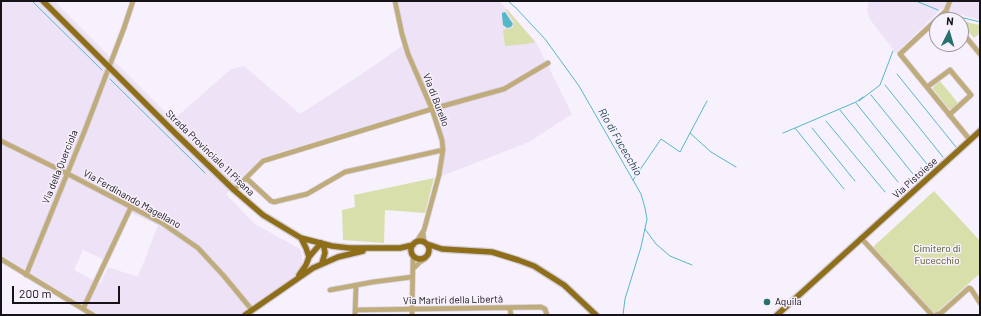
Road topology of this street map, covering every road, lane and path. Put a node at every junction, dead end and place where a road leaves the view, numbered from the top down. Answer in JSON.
{"nodes":[{"id":1,"x":44,"y":1,"type":"edge"},
{"id":2,"x":133,"y":1,"type":"edge"},
{"id":3,"x":395,"y":1,"type":"edge"},
{"id":4,"x":950,"y":1,"type":"edge"},
{"id":5,"x":946,"y":12,"type":"edge"},
{"id":6,"x":929,"y":28,"type":"edge"},
{"id":7,"x":969,"y":41,"type":"edge"},
{"id":8,"x":980,"y":54,"type":"edge"},
{"id":9,"x":548,"y":63,"type":"dead end"},
{"id":10,"x":110,"y":66,"type":"junction"},
{"id":11,"x":927,"y":87,"type":"junction"},
{"id":12,"x":432,"y":109,"type":"junction"},
{"id":13,"x":949,"y":115,"type":"junction"},
{"id":14,"x":980,"y":131,"type":"edge"},
{"id":15,"x":970,"y":140,"type":"junction"},
{"id":16,"x":1,"y":141,"type":"edge"},
{"id":17,"x":442,"y":150,"type":"junction"},
{"id":18,"x":68,"y":174,"type":"junction"},
{"id":19,"x":246,"y":178,"type":"junction"},
{"id":20,"x":234,"y":190,"type":"junction"},
{"id":21,"x":131,"y":207,"type":"junction"},
{"id":22,"x":424,"y":230,"type":"junction"},
{"id":23,"x":301,"y":238,"type":"junction"},
{"id":24,"x":861,"y":238,"type":"junction"},
{"id":25,"x":321,"y":243,"type":"junction"},
{"id":26,"x":415,"y":243,"type":"junction"},
{"id":27,"x":426,"y":243,"type":"junction"},
{"id":28,"x":378,"y":248,"type":"junction"},
{"id":29,"x":400,"y":248,"type":"junction"},
{"id":30,"x":442,"y":249,"type":"junction"},
{"id":31,"x":412,"y":255,"type":"junction"},
{"id":32,"x":427,"y":256,"type":"junction"},
{"id":33,"x":308,"y":257,"type":"junction"},
{"id":34,"x":1,"y":259,"type":"edge"},
{"id":35,"x":322,"y":264,"type":"junction"},
{"id":36,"x":413,"y":270,"type":"junction"},
{"id":37,"x":26,"y":275,"type":"junction"},
{"id":38,"x":412,"y":277,"type":"junction"},
{"id":39,"x":297,"y":279,"type":"junction"},
{"id":40,"x":356,"y":286,"type":"junction"},
{"id":41,"x":330,"y":290,"type":"dead end"},
{"id":42,"x":980,"y":303,"type":"edge"},
{"id":43,"x":510,"y":308,"type":"junction"},
{"id":44,"x":83,"y":309,"type":"junction"},
{"id":45,"x":456,"y":309,"type":"junction"},
{"id":46,"x":252,"y":310,"type":"junction"},
{"id":47,"x":412,"y":312,"type":"edge"},
{"id":48,"x":355,"y":313,"type":"edge"},
{"id":49,"x":93,"y":315,"type":"edge"},
{"id":50,"x":245,"y":315,"type":"edge"},
{"id":51,"x":456,"y":315,"type":"edge"},
{"id":52,"x":511,"y":315,"type":"edge"},
{"id":53,"x":547,"y":315,"type":"edge"},
{"id":54,"x":596,"y":315,"type":"edge"},
{"id":55,"x":777,"y":315,"type":"edge"},
{"id":56,"x":932,"y":315,"type":"edge"},
{"id":57,"x":936,"y":315,"type":"edge"}],
"edges":[{"from":1,"to":10,"type":"main road","name":"Strada Provinciale 11 Pisana"},
{"from":2,"to":10,"type":"street","name":"Via della Querciola"},
{"from":3,"to":12,"type":"street","name":"Via di Burello"},
{"from":4,"to":5,"type":"street"},
{"from":6,"to":11,"type":"street"},
{"from":7,"to":8,"type":"street"},
{"from":9,"to":12,"type":"street"},
{"from":10,"to":18,"type":"street","name":"Via della Querciola"},
{"from":10,"to":20,"type":"main road","name":"Strada Provinciale 11 Pisana"},
{"from":11,"to":13,"type":"street"},
{"from":11,"to":13,"type":"street"},
{"from":12,"to":17,"type":"street","name":"Via di Burello"},
{"from":12,"to":19,"type":"street"},
{"from":13,"to":15,"type":"street"},
{"from":14,"to":15,"type":"main road","name":"Via Pistoiese"},
{"from":15,"to":24,"type":"main road","name":"Via Pistoiese"},
{"from":16,"to":18,"type":"street","name":"Via Ferdinando Magellano"},
{"from":17,"to":19,"type":"street"},
{"from":17,"to":22,"type":"street","name":"Via di Burello"},
{"from":18,"to":21,"type":"street","name":"Via Ferdinando Magellano"},
{"from":18,"to":37,"type":"street","name":"Via della Querciola"},
{"from":19,"to":20,"type":"street"},
{"from":20,"to":23,"type":"main road","name":"Strada Provinciale 11 Pisana"},
{"from":21,"to":44,"type":"street"},
{"from":21,"to":46,"type":"street","name":"Via Ferdinando Magellano"},
{"from":22,"to":26,"type":"street","name":"Via di Burello"},
{"from":22,"to":27,"type":"street","name":"Via di Burello"},
{"from":23,"to":25,"type":"main road","name":"Strada Provinciale 11 Pisana"},
{"from":23,"to":33,"type":"main road"},
{"from":24,"to":55,"type":"main road","name":"Via Pistoiese"},
{"from":24,"to":56,"type":"street"},
{"from":25,"to":28,"type":"main road","name":"Strada Provinciale 11 Pisana"},
{"from":25,"to":33,"type":"main road"},
{"from":25,"to":35,"type":"main road"},
{"from":26,"to":27,"type":"main road","name":"Strada Provinciale 11 Pisana"},
{"from":26,"to":29,"type":"main road","name":"Strada Provinciale 11 Pisana"},
{"from":26,"to":31,"type":"main road"},
{"from":27,"to":30,"type":"main road","name":"Strada Provinciale 11 Pisana"},
{"from":27,"to":32,"type":"main road"},
{"from":28,"to":29,"type":"main road","name":"Strada Provinciale 11 Pisana"},
{"from":28,"to":35,"type":"main road"},
{"from":29,"to":31,"type":"main road","name":"Strada Provinciale 11 Pisana"},
{"from":30,"to":32,"type":"main road","name":"Strada Provinciale 11 Pisana"},
{"from":30,"to":54,"type":"main road","name":"Strada Provinciale 11 Pisana"},
{"from":31,"to":32,"type":"main road","name":"Strada Provinciale 11 Pisana"},
{"from":31,"to":36,"type":"street"},
{"from":32,"to":36,"type":"street"},
{"from":33,"to":39,"type":"main road"},
{"from":34,"to":37,"type":"street"},
{"from":35,"to":39,"type":"main road"},
{"from":36,"to":38,"type":"street"},
{"from":37,"to":44,"type":"street"},
{"from":38,"to":40,"type":"street"},
{"from":38,"to":47,"type":"street"},
{"from":39,"to":46,"type":"main road"},
{"from":40,"to":41,"type":"street"},
{"from":40,"to":48,"type":"street"},
{"from":42,"to":57,"type":"street"},
{"from":43,"to":45,"type":"street","name":"Via Martiri della Libertà"},
{"from":43,"to":52,"type":"street"},
{"from":43,"to":53,"type":"street","name":"Via Martiri della Libertà"},
{"from":44,"to":49,"type":"street"},
{"from":45,"to":47,"type":"street","name":"Via Martiri della Libertà"},
{"from":45,"to":51,"type":"street"},
{"from":46,"to":50,"type":"main road"},
{"from":47,"to":48,"type":"street","name":"Via Martiri della Libertà"}]}
